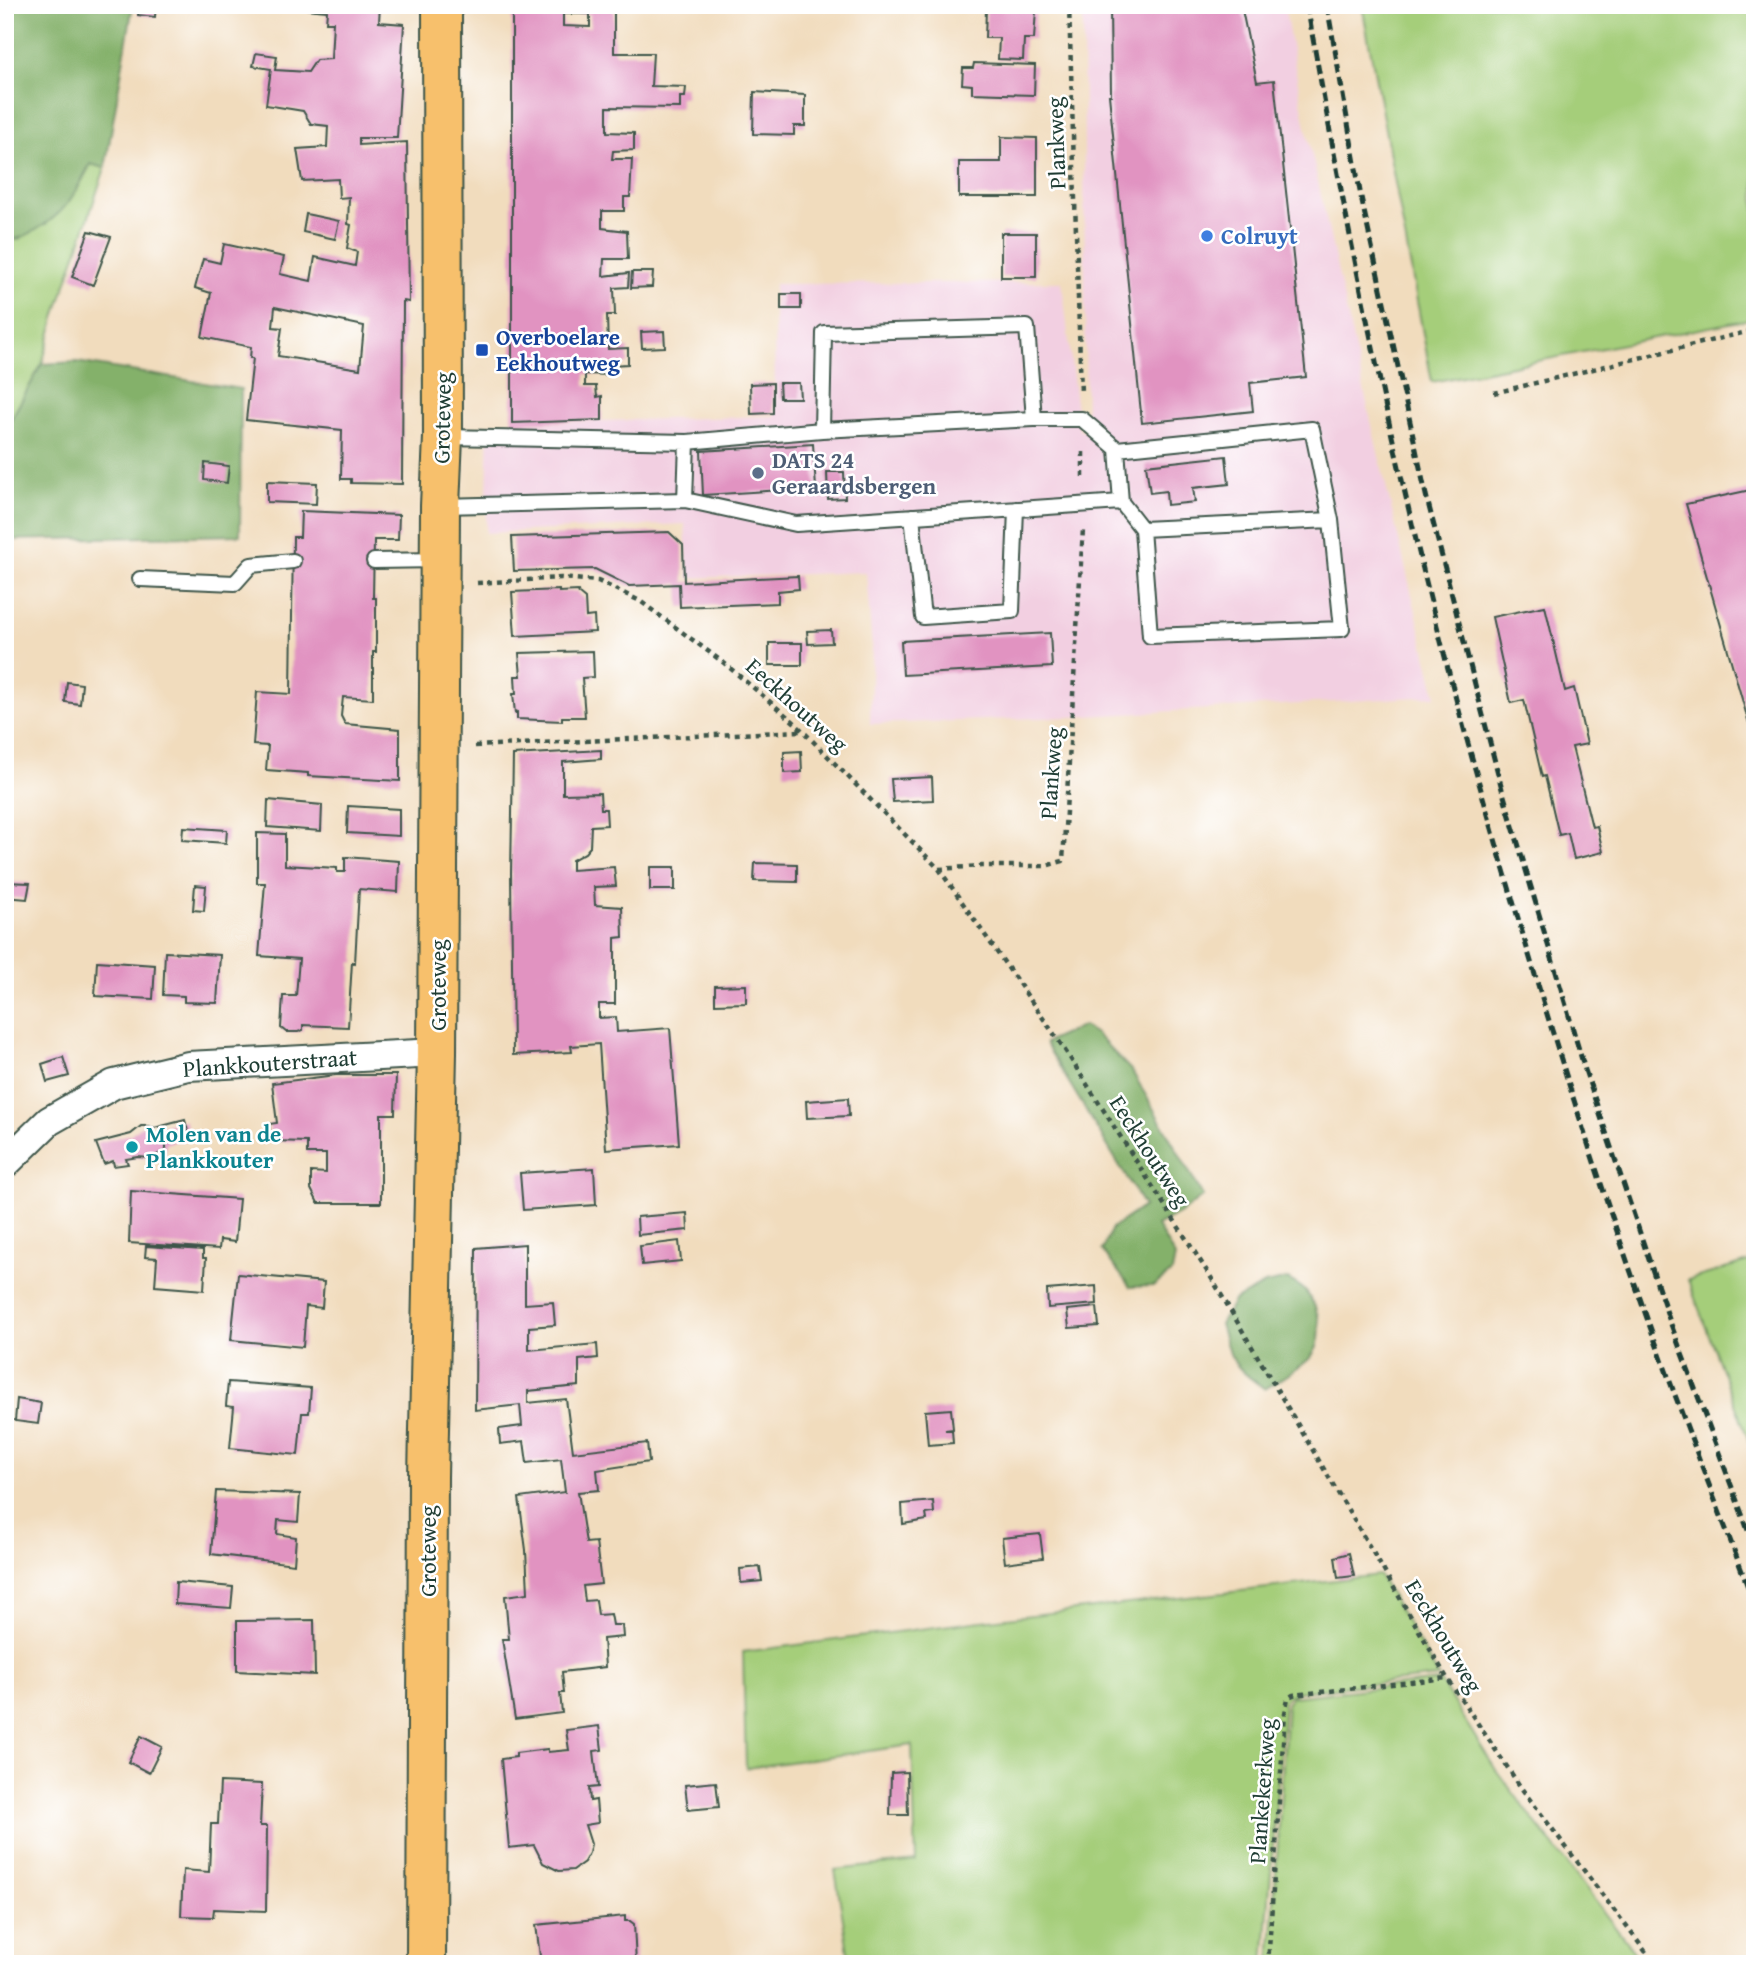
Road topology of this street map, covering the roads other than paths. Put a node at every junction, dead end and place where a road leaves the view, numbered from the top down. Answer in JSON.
{"nodes":[{"id":1,"x":442,"y":5,"type":"edge"},
{"id":2,"x":1034,"y":419,"type":"junction"},
{"id":3,"x":822,"y":430,"type":"junction"},
{"id":4,"x":443,"y":437,"type":"junction"},
{"id":5,"x":687,"y":442,"type":"junction"},
{"id":6,"x":1117,"y":449,"type":"junction"},
{"id":7,"x":685,"y":500,"type":"junction"},
{"id":8,"x":1121,"y":502,"type":"junction"},
{"id":9,"x":440,"y":506,"type":"junction"},
{"id":10,"x":1016,"y":509,"type":"junction"},
{"id":11,"x":912,"y":516,"type":"junction"},
{"id":12,"x":1331,"y":520,"type":"junction"},
{"id":13,"x":1142,"y":529,"type":"junction"},
{"id":14,"x":293,"y":561,"type":"dead end"},
{"id":15,"x":374,"y":561,"type":"dead end"},
{"id":16,"x":441,"y":573,"type":"junction"},
{"id":17,"x":140,"y":579,"type":"dead end"},
{"id":18,"x":438,"y":1053,"type":"junction"},
{"id":19,"x":5,"y":1164,"type":"edge"},
{"id":20,"x":426,"y":1964,"type":"edge"}],
"edges":[{"from":1,"to":4,"type":"main road","name":"Groteweg"},
{"from":2,"to":3,"type":"lane"},
{"from":2,"to":3,"type":"lane"},
{"from":2,"to":6,"type":"lane"},
{"from":3,"to":5,"type":"lane"},
{"from":4,"to":5,"type":"lane"},
{"from":4,"to":9,"type":"main road","name":"Groteweg"},
{"from":5,"to":7,"type":"lane"},
{"from":6,"to":8,"type":"lane"},
{"from":6,"to":12,"type":"lane"},
{"from":7,"to":9,"type":"lane"},
{"from":7,"to":11,"type":"lane"},
{"from":8,"to":10,"type":"lane"},
{"from":8,"to":13,"type":"lane"},
{"from":9,"to":16,"type":"main road","name":"Groteweg"},
{"from":10,"to":11,"type":"lane"},
{"from":10,"to":11,"type":"lane"},
{"from":12,"to":13,"type":"lane"},
{"from":12,"to":13,"type":"lane"},
{"from":14,"to":17,"type":"lane"},
{"from":15,"to":16,"type":"lane"},
{"from":16,"to":18,"type":"main road","name":"Groteweg"},
{"from":18,"to":19,"type":"street","name":"Plankkouterstraat"},
{"from":18,"to":20,"type":"main road","name":"Groteweg"}]}
